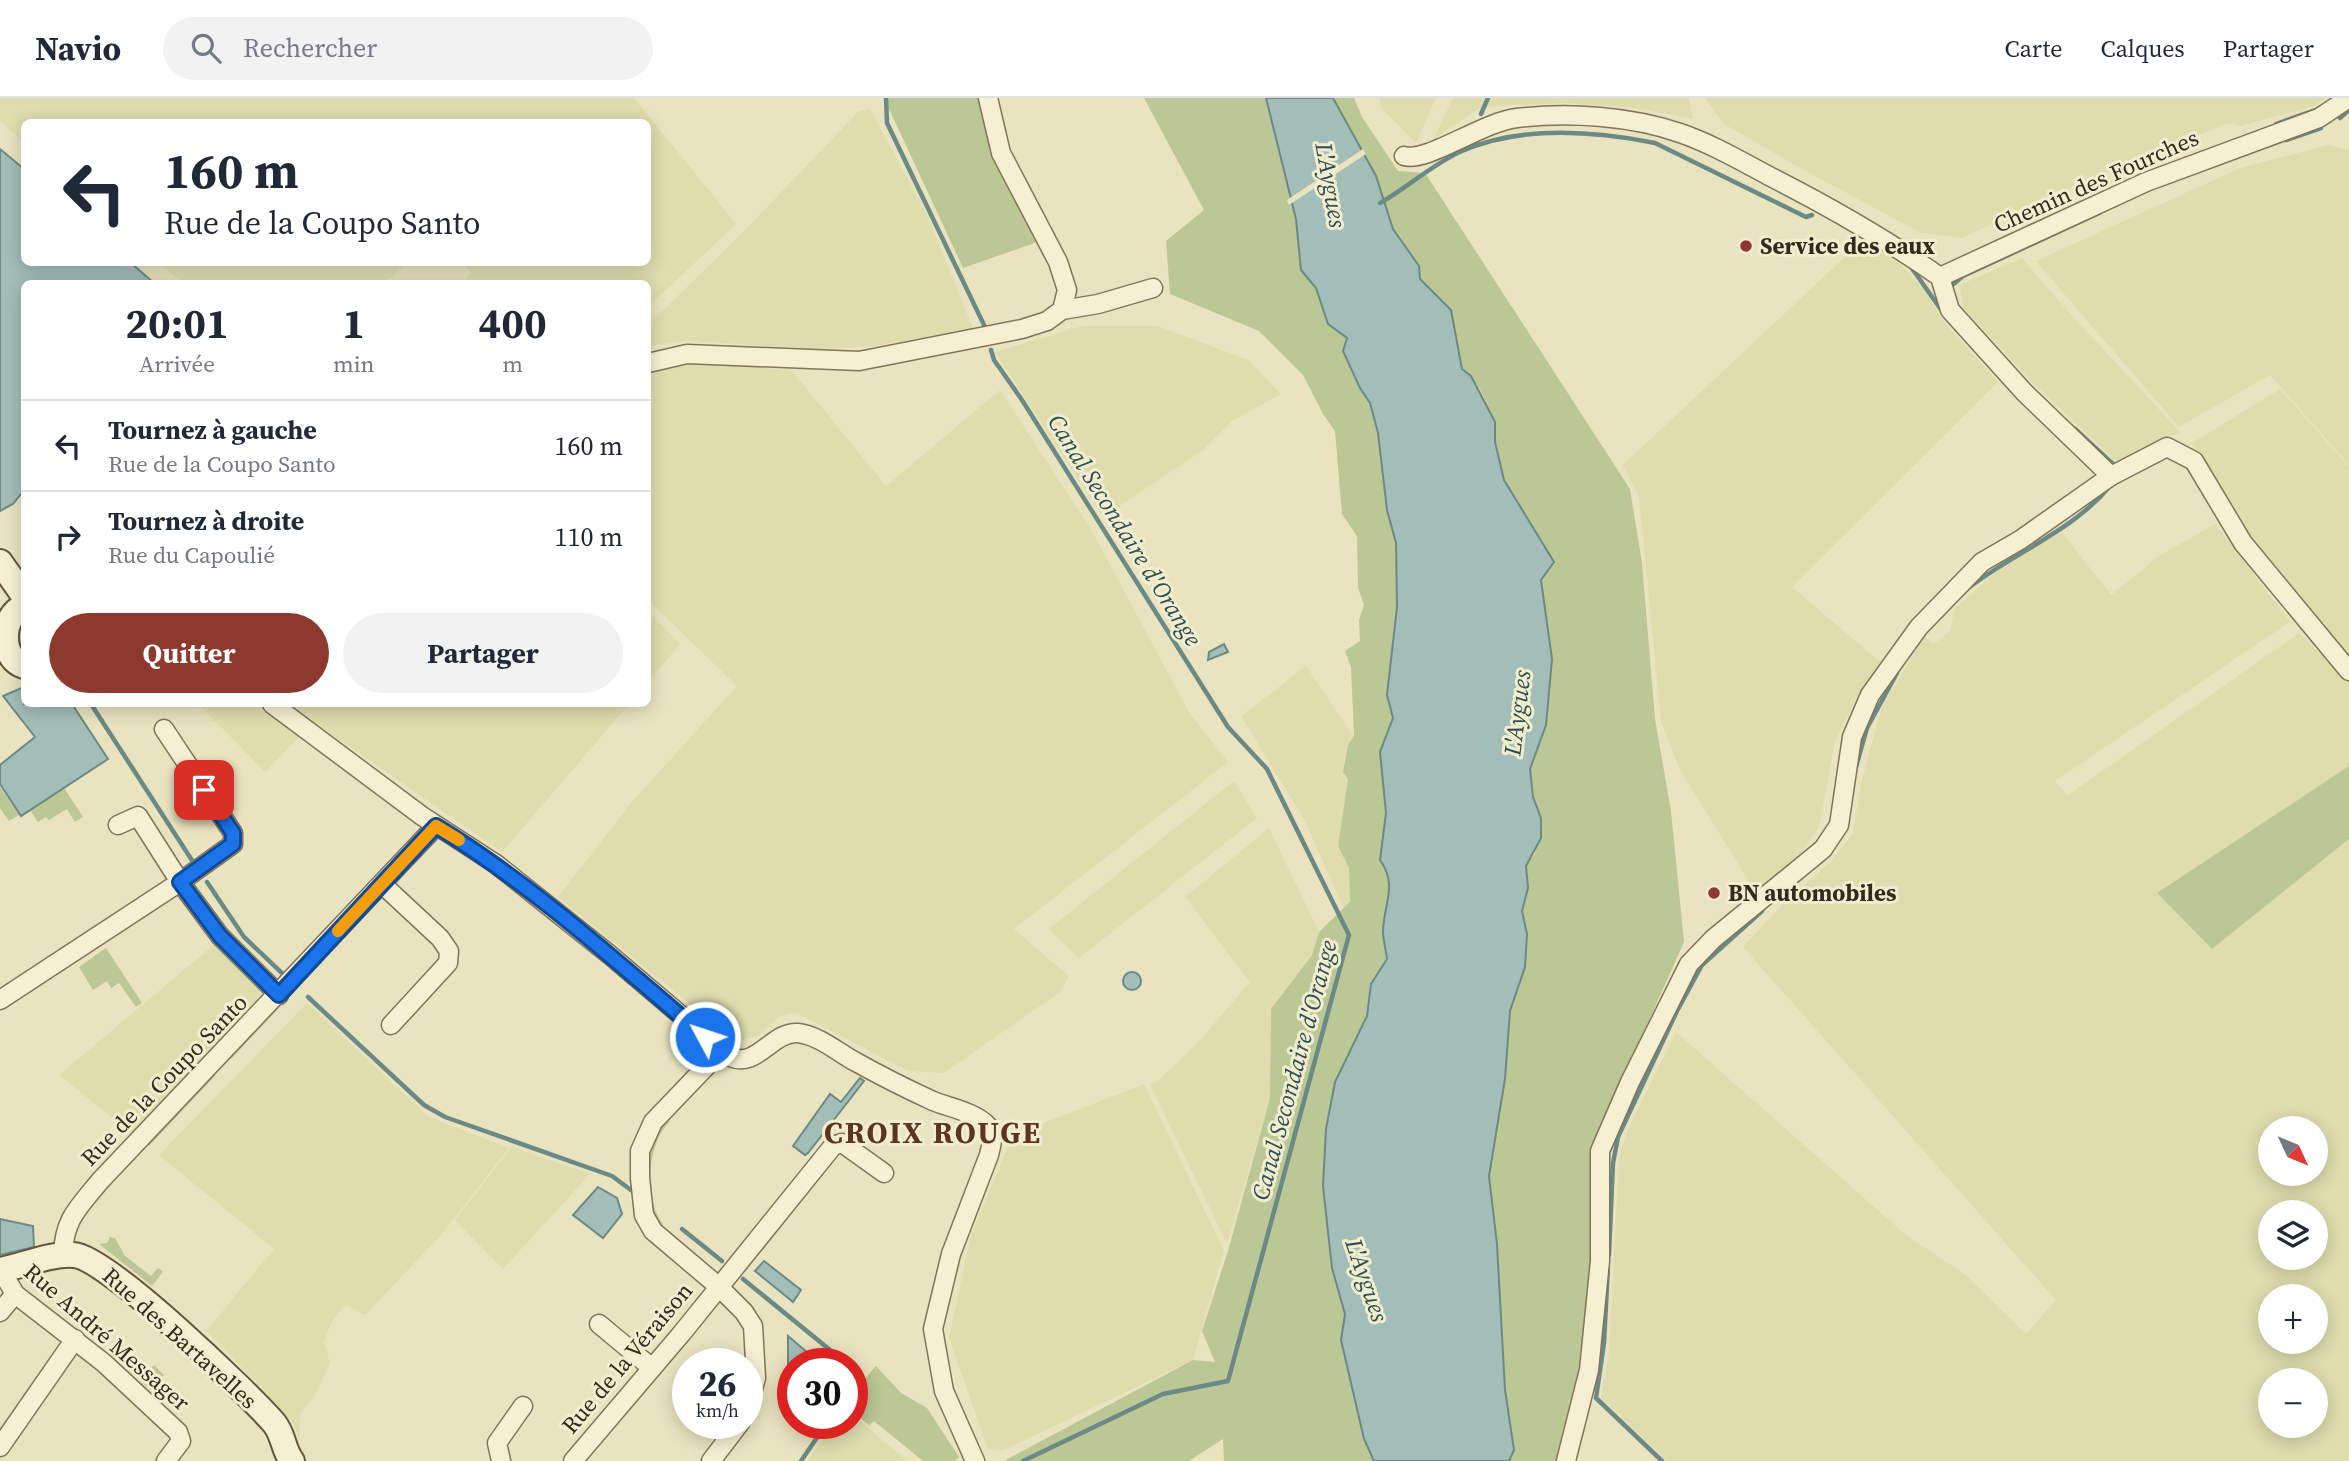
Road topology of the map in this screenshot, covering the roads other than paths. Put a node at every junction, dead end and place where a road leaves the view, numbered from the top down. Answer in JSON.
{"nodes":[{"id":1,"x":988,"y":98,"type":"edge"},
{"id":2,"x":2349,"y":98,"type":"edge"},
{"id":3,"x":1404,"y":156,"type":"dead end"},
{"id":4,"x":1940,"y":277,"type":"junction"},
{"id":5,"x":1153,"y":288,"type":"dead end"},
{"id":6,"x":1062,"y":310,"type":"junction"},
{"id":7,"x":651,"y":362,"type":"edge"},
{"id":8,"x":2111,"y":476,"type":"junction"},
{"id":9,"x":3,"y":566,"type":"edge"},
{"id":10,"x":20,"y":605,"type":"edge"},
{"id":11,"x":7,"y":654,"type":"edge"},
{"id":12,"x":2349,"y":671,"type":"edge"},
{"id":13,"x":276,"y":707,"type":"edge"},
{"id":14,"x":164,"y":729,"type":"dead end"},
{"id":15,"x":118,"y":825,"type":"dead end"},
{"id":16,"x":436,"y":826,"type":"junction"},
{"id":17,"x":180,"y":882,"type":"junction"},
{"id":18,"x":382,"y":884,"type":"junction"},
{"id":19,"x":279,"y":995,"type":"junction"},
{"id":20,"x":0,"y":1000,"type":"edge"},
{"id":21,"x":391,"y":1025,"type":"dead end"},
{"id":22,"x":721,"y":1051,"type":"junction"},
{"id":23,"x":884,"y":1173,"type":"dead end"},
{"id":24,"x":63,"y":1255,"type":"junction"},
{"id":25,"x":1,"y":1270,"type":"edge"},
{"id":26,"x":718,"y":1286,"type":"junction"},
{"id":27,"x":15,"y":1294,"type":"junction"},
{"id":28,"x":0,"y":1312,"type":"edge"},
{"id":29,"x":599,"y":1324,"type":"dead end"},
{"id":30,"x":75,"y":1339,"type":"junction"},
{"id":31,"x":754,"y":1348,"type":"edge"},
{"id":32,"x":652,"y":1368,"type":"junction"},
{"id":33,"x":523,"y":1406,"type":"dead end"},
{"id":34,"x":727,"y":1439,"type":"edge"},
{"id":35,"x":0,"y":1447,"type":"edge"},
{"id":36,"x":286,"y":1459,"type":"edge"},
{"id":37,"x":166,"y":1461,"type":"edge"},
{"id":38,"x":501,"y":1461,"type":"edge"},
{"id":39,"x":573,"y":1461,"type":"edge"},
{"id":40,"x":710,"y":1461,"type":"edge"},
{"id":41,"x":975,"y":1461,"type":"edge"},
{"id":42,"x":1566,"y":1461,"type":"edge"}],
"edges":[{"from":1,"to":6,"type":"street"},
{"from":2,"to":4,"type":"street","name":"Chemin des Fourches"},
{"from":3,"to":4,"type":"street"},
{"from":4,"to":8,"type":"street"},
{"from":5,"to":6,"type":"street"},
{"from":6,"to":7,"type":"street"},
{"from":8,"to":12,"type":"street"},
{"from":8,"to":42,"type":"street"},
{"from":9,"to":10,"type":"street"},
{"from":10,"to":11,"type":"street"},
{"from":13,"to":16,"type":"street"},
{"from":14,"to":17,"type":"street"},
{"from":15,"to":17,"type":"street"},
{"from":16,"to":18,"type":"street","name":"Rue de la Coupo Santo"},
{"from":16,"to":22,"type":"street"},
{"from":17,"to":19,"type":"street"},
{"from":17,"to":20,"type":"street"},
{"from":18,"to":19,"type":"street","name":"Rue de la Coupo Santo"},
{"from":18,"to":21,"type":"street"},
{"from":19,"to":24,"type":"street","name":"Rue de la Coupo Santo"},
{"from":22,"to":26,"type":"street"},
{"from":22,"to":41,"type":"street"},
{"from":23,"to":26,"type":"street","name":"Rue de la Véraison"},
{"from":24,"to":25,"type":"street","name":"Rue des Bartavelles"},
{"from":24,"to":36,"type":"street","name":"Rue des Bartavelles"},
{"from":25,"to":27,"type":"street","name":"Rue André Messager"},
{"from":26,"to":31,"type":"street"},
{"from":26,"to":32,"type":"street","name":"Rue de la Véraison"},
{"from":27,"to":28,"type":"street"},
{"from":27,"to":30,"type":"street","name":"Rue André Messager"},
{"from":29,"to":32,"type":"street"},
{"from":30,"to":35,"type":"street"},
{"from":30,"to":37,"type":"street","name":"Rue André Messager"},
{"from":32,"to":39,"type":"street","name":"Rue de la Véraison"},
{"from":33,"to":38,"type":"street"},
{"from":34,"to":40,"type":"street"}]}
